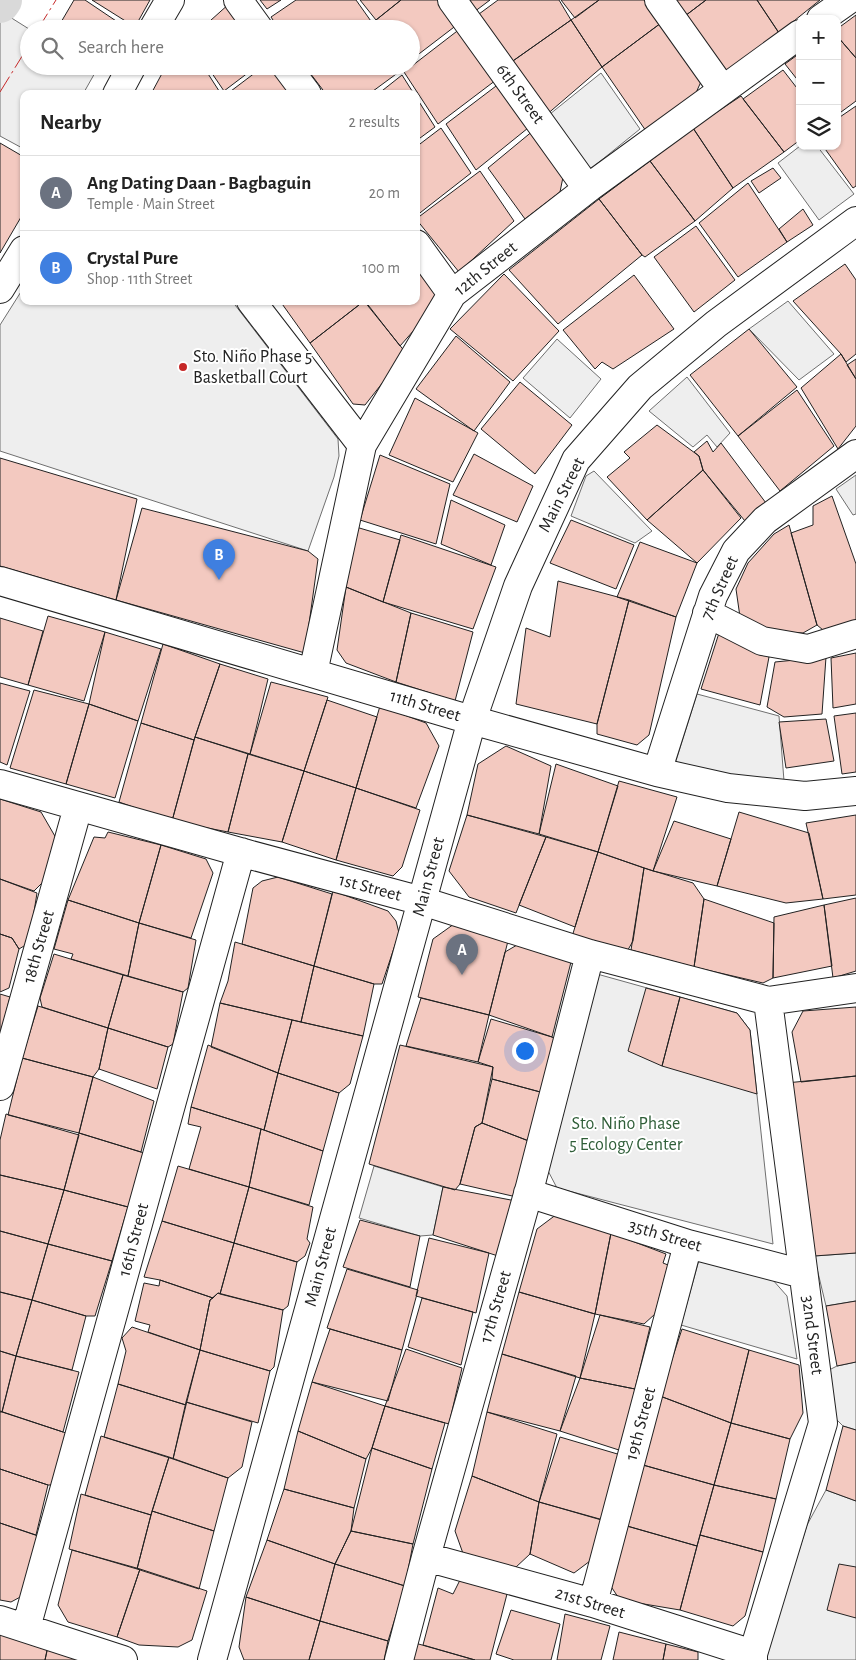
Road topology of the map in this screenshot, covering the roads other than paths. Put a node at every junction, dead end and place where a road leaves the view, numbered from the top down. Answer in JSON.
{"nodes":[{"id":1,"x":170,"y":0,"type":"edge"},
{"id":2,"x":238,"y":0,"type":"edge"},
{"id":3,"x":452,"y":0,"type":"edge"},
{"id":4,"x":659,"y":0,"type":"edge"},
{"id":5,"x":848,"y":0,"type":"edge"},
{"id":6,"x":827,"y":15,"type":"edge"},
{"id":7,"x":158,"y":20,"type":"edge"},
{"id":8,"x":252,"y":20,"type":"edge"},
{"id":9,"x":796,"y":37,"type":"edge"},
{"id":10,"x":127,"y":75,"type":"edge"},
{"id":11,"x":292,"y":75,"type":"edge"},
{"id":12,"x":119,"y":90,"type":"edge"},
{"id":13,"x":303,"y":90,"type":"edge"},
{"id":14,"x":723,"y":90,"type":"junction"},
{"id":15,"x":587,"y":188,"type":"junction"},
{"id":16,"x":856,"y":221,"type":"edge"},
{"id":17,"x":420,"y":250,"type":"edge"},
{"id":18,"x":20,"y":257,"type":"edge"},
{"id":19,"x":0,"y":290,"type":"edge"},
{"id":20,"x":452,"y":294,"type":"junction"},
{"id":21,"x":254,"y":305,"type":"edge"},
{"id":22,"x":362,"y":445,"type":"junction"},
{"id":23,"x":856,"y":454,"type":"edge"},
{"id":24,"x":0,"y":581,"type":"edge"},
{"id":25,"x":707,"y":613,"type":"junction"},
{"id":26,"x":856,"y":634,"type":"edge"},
{"id":27,"x":314,"y":673,"type":"junction"},
{"id":28,"x":472,"y":720,"type":"junction"},
{"id":29,"x":657,"y":772,"type":"junction"},
{"id":30,"x":0,"y":784,"type":"edge"},
{"id":31,"x":856,"y":791,"type":"edge"},
{"id":32,"x":78,"y":807,"type":"junction"},
{"id":33,"x":241,"y":852,"type":"junction"},
{"id":34,"x":422,"y":901,"type":"junction"},
{"id":35,"x":590,"y":954,"type":"junction"},
{"id":36,"x":856,"y":988,"type":"edge"},
{"id":37,"x":768,"y":1001,"type":"junction"},
{"id":38,"x":0,"y":1086,"type":"edge"},
{"id":39,"x":528,"y":1193,"type":"junction"},
{"id":40,"x":688,"y":1244,"type":"junction"},
{"id":41,"x":803,"y":1274,"type":"junction"},
{"id":42,"x":426,"y":1557,"type":"junction"},
{"id":43,"x":593,"y":1603,"type":"junction"},
{"id":44,"x":0,"y":1620,"type":"edge"},
{"id":45,"x":26,"y":1628,"type":"junction"},
{"id":46,"x":753,"y":1657,"type":"edge"},
{"id":47,"x":122,"y":1660,"type":"edge"},
{"id":48,"x":212,"y":1660,"type":"edge"},
{"id":49,"x":399,"y":1660,"type":"edge"}],
"edges":[{"from":1,"to":7,"type":"street"},
{"from":2,"to":8,"type":"street"},
{"from":3,"to":15,"type":"street","name":"6th Street"},
{"from":4,"to":14,"type":"street"},
{"from":5,"to":6,"type":"street"},
{"from":9,"to":14,"type":"street","name":"12th Street"},
{"from":10,"to":12,"type":"street"},
{"from":11,"to":13,"type":"street"},
{"from":14,"to":15,"type":"street","name":"12th Street"},
{"from":15,"to":20,"type":"street","name":"12th Street"},
{"from":16,"to":28,"type":"street","name":"Main Street"},
{"from":17,"to":20,"type":"street"},
{"from":18,"to":19,"type":"street"},
{"from":20,"to":22,"type":"street","name":"12th Street"},
{"from":21,"to":22,"type":"street"},
{"from":22,"to":27,"type":"street","name":"12th Street"},
{"from":23,"to":25,"type":"street","name":"7th Street"},
{"from":24,"to":27,"type":"street","name":"11th Street"},
{"from":25,"to":26,"type":"street"},
{"from":25,"to":29,"type":"street","name":"7th Street"},
{"from":27,"to":28,"type":"street","name":"11th Street"},
{"from":28,"to":29,"type":"street","name":"11th Street"},
{"from":28,"to":34,"type":"street","name":"Main Street"},
{"from":29,"to":31,"type":"street","name":"11th Street"},
{"from":30,"to":32,"type":"street","name":"1st Street"},
{"from":32,"to":33,"type":"street","name":"1st Street"},
{"from":32,"to":38,"type":"street","name":"18th Street"},
{"from":33,"to":34,"type":"street","name":"1st Street"},
{"from":33,"to":45,"type":"street","name":"16th Street"},
{"from":34,"to":35,"type":"street","name":"1st Street"},
{"from":34,"to":48,"type":"street","name":"Main Street"},
{"from":35,"to":37,"type":"street","name":"1st Street"},
{"from":35,"to":39,"type":"street","name":"17th Street"},
{"from":36,"to":37,"type":"street"},
{"from":37,"to":41,"type":"street","name":"32nd Street"},
{"from":39,"to":40,"type":"street","name":"35th Street"},
{"from":39,"to":42,"type":"street","name":"17th Street"},
{"from":40,"to":41,"type":"street","name":"35th Street"},
{"from":40,"to":43,"type":"street","name":"19th Street"},
{"from":41,"to":46,"type":"street","name":"32nd Street"},
{"from":42,"to":43,"type":"street","name":"21st Street"},
{"from":42,"to":49,"type":"street","name":"17th Street"},
{"from":43,"to":46,"type":"street","name":"21st Street"},
{"from":44,"to":45,"type":"street"},
{"from":45,"to":47,"type":"street"}]}
